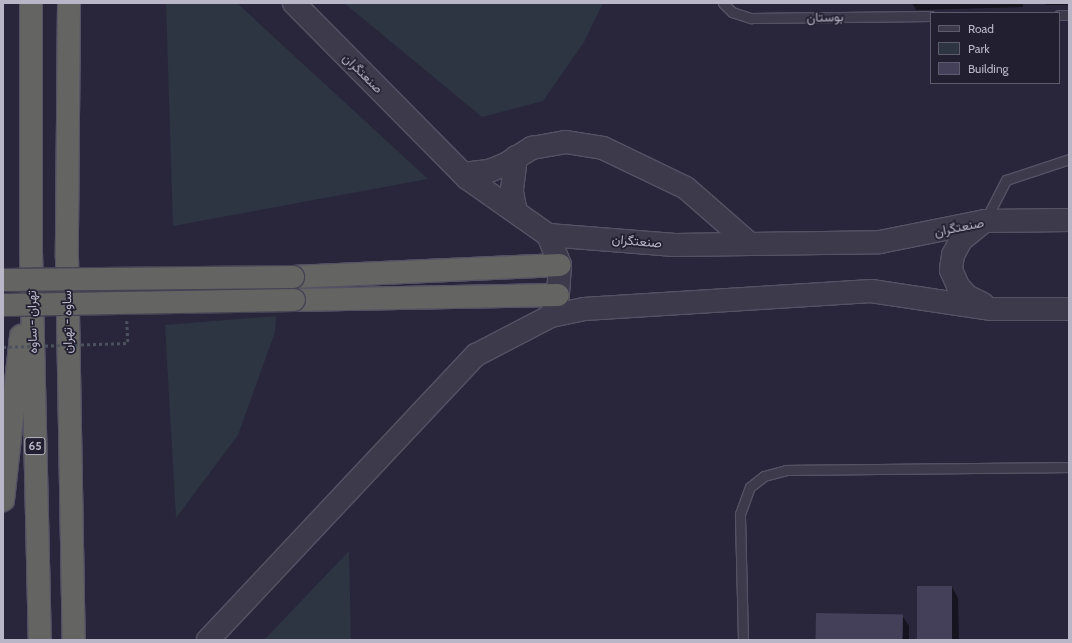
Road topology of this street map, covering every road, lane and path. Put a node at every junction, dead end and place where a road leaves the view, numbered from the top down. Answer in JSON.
{"nodes":[{"id":1,"x":31,"y":3,"type":"edge"},
{"id":2,"x":69,"y":3,"type":"edge"},
{"id":3,"x":294,"y":3,"type":"edge"},
{"id":4,"x":723,"y":3,"type":"edge"},
{"id":5,"x":930,"y":16,"type":"edge"},
{"id":6,"x":516,"y":158,"type":"junction"},
{"id":7,"x":1069,"y":159,"type":"edge"},
{"id":8,"x":463,"y":174,"type":"junction"},
{"id":9,"x":516,"y":212,"type":"junction"},
{"id":10,"x":1069,"y":220,"type":"edge"},
{"id":11,"x":985,"y":221,"type":"junction"},
{"id":12,"x":548,"y":235,"type":"junction"},
{"id":13,"x":750,"y":244,"type":"junction"},
{"id":14,"x":31,"y":252,"type":"junction"},
{"id":15,"x":560,"y":265,"type":"junction"},
{"id":16,"x":3,"y":280,"type":"edge"},
{"id":17,"x":558,"y":295,"type":"junction"},
{"id":18,"x":3,"y":305,"type":"edge"},
{"id":19,"x":992,"y":309,"type":"junction"},
{"id":20,"x":1069,"y":309,"type":"edge"},
{"id":21,"x":126,"y":312,"type":"dead end"},
{"id":22,"x":551,"y":316,"type":"junction"},
{"id":23,"x":3,"y":347,"type":"edge"},
{"id":24,"x":1069,"y":467,"type":"edge"},
{"id":25,"x":3,"y":500,"type":"edge"},
{"id":26,"x":40,"y":640,"type":"edge"},
{"id":27,"x":74,"y":640,"type":"edge"},
{"id":28,"x":208,"y":640,"type":"edge"},
{"id":29,"x":742,"y":640,"type":"edge"}],
"edges":[{"from":1,"to":14,"type":"highway","name":"تهران - ساوه","number":"65"},
{"from":2,"to":27,"type":"highway","name":"ساوه - تهران"},
{"from":3,"to":8,"type":"street","name":"صنعتگران"},
{"from":4,"to":5,"type":"lane","name":"بوستان"},
{"from":6,"to":8,"type":"street"},
{"from":6,"to":9,"type":"street"},
{"from":6,"to":13,"type":"street"},
{"from":7,"to":11,"type":"lane"},
{"from":8,"to":9,"type":"street","name":"صنعتگران"},
{"from":9,"to":12,"type":"street","name":"صنعتگران"},
{"from":10,"to":11,"type":"street","name":"صنعتگران"},
{"from":11,"to":13,"type":"street","name":"صنعتگران"},
{"from":11,"to":19,"type":"street"},
{"from":12,"to":13,"type":"street","name":"صنعتگران"},
{"from":12,"to":15,"type":"street"},
{"from":14,"to":25,"type":"highway"},
{"from":14,"to":26,"type":"highway","name":"تهران - ساوه","number":"65"},
{"from":15,"to":16,"type":"highway","bridge":true},
{"from":15,"to":17,"type":"street"},
{"from":17,"to":18,"type":"highway","bridge":true},
{"from":17,"to":22,"type":"street"},
{"from":19,"to":20,"type":"street"},
{"from":19,"to":22,"type":"street"},
{"from":21,"to":23,"type":"path","bridge":true},
{"from":22,"to":28,"type":"street"},
{"from":24,"to":29,"type":"lane"}]}
